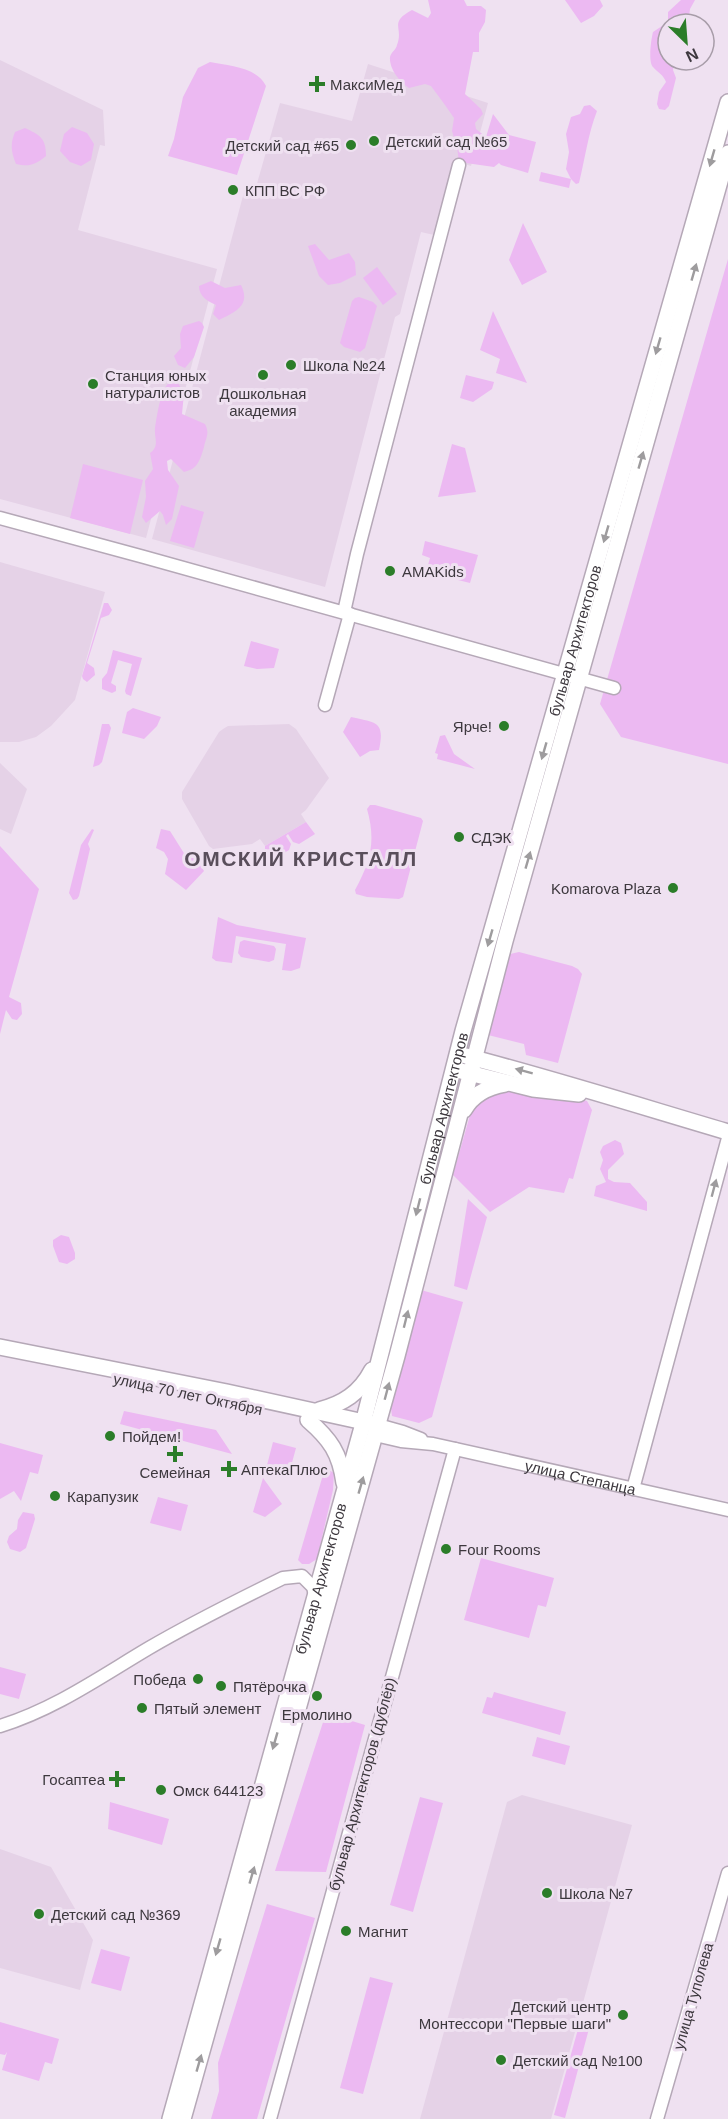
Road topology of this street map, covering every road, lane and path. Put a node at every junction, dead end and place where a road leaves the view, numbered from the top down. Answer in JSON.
{"nodes":[{"id":1,"x":728,"y":102,"type":"edge"},
{"id":2,"x":728,"y":153,"type":"edge"},
{"id":3,"x":459,"y":165,"type":"dead end"},
{"id":4,"x":0,"y":518,"type":"edge"},
{"id":5,"x":347,"y":613,"type":"junction"},
{"id":6,"x":573,"y":676,"type":"junction"},
{"id":7,"x":614,"y":688,"type":"dead end"},
{"id":8,"x":325,"y":705,"type":"dead end"},
{"id":9,"x":474,"y":1058,"type":"junction"},
{"id":10,"x":456,"y":1061,"type":"junction"},
{"id":11,"x":470,"y":1073,"type":"junction"},
{"id":12,"x":509,"y":1084,"type":"junction"},
{"id":13,"x":600,"y":1094,"type":"junction"},
{"id":14,"x":457,"y":1124,"type":"junction"},
{"id":15,"x":728,"y":1132,"type":"edge"},
{"id":16,"x":728,"y":1138,"type":"edge"},
{"id":17,"x":0,"y":1347,"type":"edge"},
{"id":18,"x":381,"y":1352,"type":"junction"},
{"id":19,"x":0,"y":1357,"type":"edge"},
{"id":20,"x":312,"y":1415,"type":"junction"},
{"id":21,"x":369,"y":1428,"type":"junction"},
{"id":22,"x":455,"y":1449,"type":"junction"},
{"id":23,"x":633,"y":1489,"type":"junction"},
{"id":24,"x":345,"y":1490,"type":"junction"},
{"id":25,"x":728,"y":1510,"type":"edge"},
{"id":26,"x":325,"y":1561,"type":"junction"},
{"id":27,"x":302,"y":1576,"type":"junction"},
{"id":28,"x":315,"y":1595,"type":"junction"},
{"id":29,"x":0,"y":1726,"type":"edge"},
{"id":30,"x":728,"y":1873,"type":"edge"},
{"id":31,"x":170,"y":2119,"type":"edge"},
{"id":32,"x":183,"y":2119,"type":"edge"},
{"id":33,"x":270,"y":2119,"type":"edge"},
{"id":34,"x":657,"y":2119,"type":"edge"}],
"edges":[{"from":1,"to":6,"type":"main road","name":"бульвар Архитекторов","one_way":true},
{"from":6,"to":2,"type":"main road","name":"бульвар Архитекторов","one_way":true},
{"from":3,"to":5,"type":"street"},
{"from":4,"to":5,"type":"street"},
{"from":5,"to":6,"type":"street"},
{"from":5,"to":8,"type":"street"},
{"from":6,"to":7,"type":"street"},
{"from":9,"to":6,"type":"main road","name":"бульвар Архитекторов","one_way":true},
{"from":6,"to":10,"type":"main road","name":"бульвар Архитекторов","one_way":true},
{"from":9,"to":10,"type":"main road"},
{"from":9,"to":11,"type":"main road","name":"бульвар Архитекторов"},
{"from":13,"to":9,"type":"main road","one_way":true},
{"from":10,"to":11,"type":"main road"},
{"from":10,"to":18,"type":"main road","name":"бульвар Архитекторов","one_way":true},
{"from":11,"to":12,"type":"main road"},
{"from":11,"to":14,"type":"main road","name":"бульвар Архитекторов"},
{"from":12,"to":13,"type":"main road"},
{"from":12,"to":14,"type":"main road"},
{"from":13,"to":15,"type":"main road"},
{"from":21,"to":14,"type":"main road","name":"бульвар Архитекторов","one_way":true},
{"from":23,"to":16,"type":"street","one_way":true},
{"from":17,"to":20,"type":"main road","name":"улица 70 лет Октября"},
{"from":18,"to":20,"type":"main road"},
{"from":18,"to":21,"type":"main road","name":"бульвар Архитекторов"},
{"from":19,"to":20,"type":"main road","name":"улица 70 лет Октября"},
{"from":20,"to":21,"type":"main road","name":"улица 70 лет Октября"},
{"from":20,"to":24,"type":"main road"},
{"from":21,"to":22,"type":"street","name":"улица Степанца"},
{"from":21,"to":24,"type":"main road","name":"бульвар Архитекторов"},
{"from":32,"to":21,"type":"main road","name":"бульвар Архитекторов","one_way":true},
{"from":22,"to":23,"type":"street","name":"улица Степанца"},
{"from":22,"to":33,"type":"street","name":"бульвар Архитекторов (дублёр)"},
{"from":23,"to":25,"type":"street","name":"улица Степанца"},
{"from":24,"to":26,"type":"main road","name":"бульвар Архитекторов"},
{"from":26,"to":27,"type":"street"},
{"from":26,"to":28,"type":"main road","name":"бульвар Архитекторов"},
{"from":27,"to":28,"type":"street"},
{"from":27,"to":29,"type":"street"},
{"from":28,"to":31,"type":"main road","name":"бульвар Архитекторов","one_way":true},
{"from":30,"to":34,"type":"street","name":"улица Туполева"}]}
